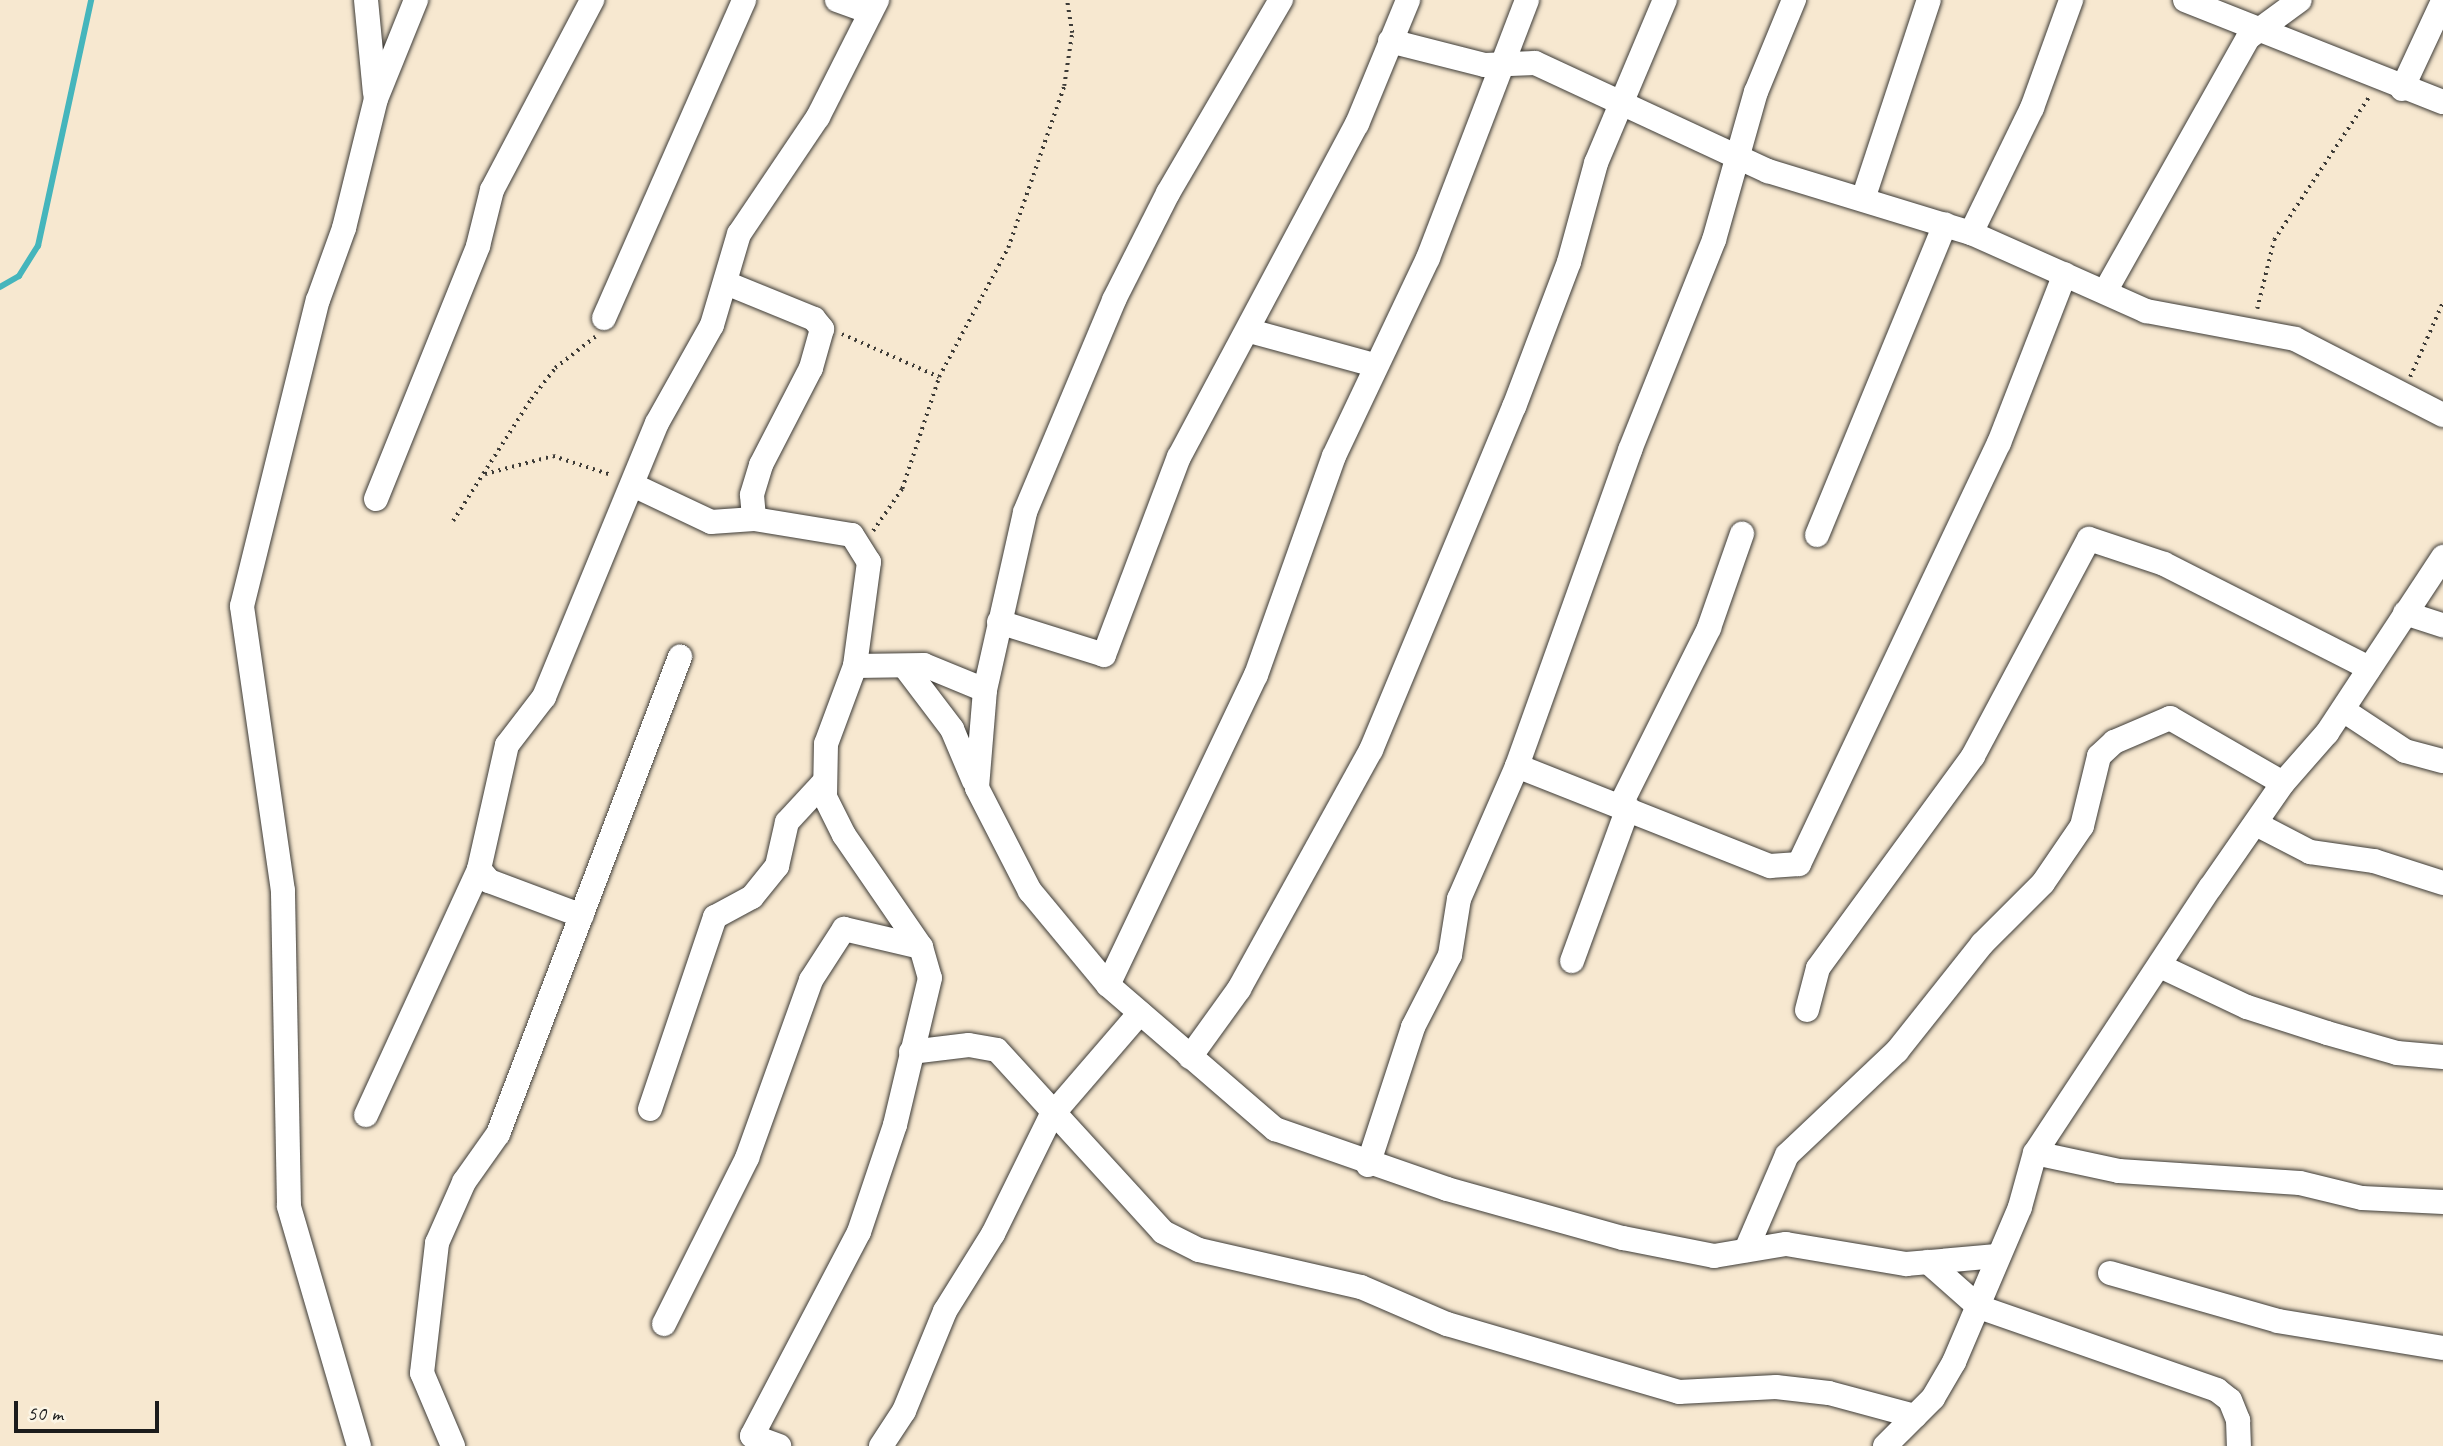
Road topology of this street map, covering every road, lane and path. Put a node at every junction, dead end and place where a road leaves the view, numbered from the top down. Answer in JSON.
{"nodes":[{"id":1,"x":366,"y":0,"type":"edge"},
{"id":2,"x":416,"y":0,"type":"edge"},
{"id":3,"x":592,"y":0,"type":"edge"},
{"id":4,"x":744,"y":0,"type":"edge"},
{"id":5,"x":837,"y":0,"type":"edge"},
{"id":6,"x":1067,"y":0,"type":"edge"},
{"id":7,"x":1281,"y":0,"type":"edge"},
{"id":8,"x":1408,"y":0,"type":"edge"},
{"id":9,"x":1527,"y":0,"type":"edge"},
{"id":10,"x":1665,"y":0,"type":"edge"},
{"id":11,"x":1794,"y":0,"type":"edge"},
{"id":12,"x":1929,"y":0,"type":"edge"},
{"id":13,"x":2071,"y":0,"type":"edge"},
{"id":14,"x":2185,"y":0,"type":"edge"},
{"id":15,"x":2300,"y":0,"type":"edge"},
{"id":16,"x":2443,"y":1,"type":"edge"},
{"id":17,"x":872,"y":6,"type":"edge"},
{"id":18,"x":2258,"y":26,"type":"junction"},
{"id":19,"x":1390,"y":41,"type":"junction"},
{"id":20,"x":1507,"y":62,"type":"junction"},
{"id":21,"x":2392,"y":85,"type":"junction"},
{"id":22,"x":376,"y":99,"type":"junction"},
{"id":23,"x":2443,"y":102,"type":"edge"},
{"id":24,"x":1624,"y":104,"type":"junction"},
{"id":25,"x":1739,"y":157,"type":"junction"},
{"id":26,"x":1864,"y":197,"type":"junction"},
{"id":27,"x":1945,"y":224,"type":"junction"},
{"id":28,"x":1971,"y":233,"type":"junction"},
{"id":29,"x":2064,"y":274,"type":"junction"},
{"id":30,"x":726,"y":283,"type":"junction"},
{"id":31,"x":2106,"y":290,"type":"junction"},
{"id":32,"x":2443,"y":302,"type":"edge"},
{"id":33,"x":604,"y":318,"type":"joint"},
{"id":34,"x":2259,"y":328,"type":"junction"},
{"id":35,"x":822,"y":329,"type":"junction"},
{"id":36,"x":1250,"y":331,"type":"junction"},
{"id":37,"x":1374,"y":365,"type":"junction"},
{"id":38,"x":939,"y":377,"type":"junction"},
{"id":39,"x":2403,"y":394,"type":"junction"},
{"id":40,"x":2443,"y":415,"type":"edge"},
{"id":41,"x":483,"y":475,"type":"junction"},
{"id":42,"x":635,"y":486,"type":"junction"},
{"id":43,"x":376,"y":499,"type":"dead end"},
{"id":44,"x":754,"y":519,"type":"junction"},
{"id":45,"x":453,"y":521,"type":"dead end"},
{"id":46,"x":1742,"y":534,"type":"dead end"},
{"id":47,"x":1817,"y":536,"type":"dead end"},
{"id":48,"x":863,"y":545,"type":"junction"},
{"id":49,"x":2443,"y":557,"type":"edge"},
{"id":50,"x":2404,"y":613,"type":"junction"},
{"id":51,"x":999,"y":622,"type":"junction"},
{"id":52,"x":2443,"y":625,"type":"edge"},
{"id":53,"x":680,"y":657,"type":"dead end"},
{"id":54,"x":855,"y":666,"type":"junction"},
{"id":55,"x":905,"y":667,"type":"junction"},
{"id":56,"x":2369,"y":667,"type":"junction"},
{"id":57,"x":985,"y":690,"type":"junction"},
{"id":58,"x":2343,"y":710,"type":"junction"},
{"id":59,"x":980,"y":717,"type":"junction"},
{"id":60,"x":952,"y":729,"type":"junction"},
{"id":61,"x":2443,"y":761,"type":"edge"},
{"id":62,"x":1517,"y":765,"type":"junction"},
{"id":63,"x":824,"y":782,"type":"junction"},
{"id":64,"x":2283,"y":783,"type":"junction"},
{"id":65,"x":977,"y":788,"type":"junction"},
{"id":66,"x":1624,"y":807,"type":"junction"},
{"id":67,"x":2258,"y":825,"type":"junction"},
{"id":68,"x":479,"y":869,"type":"junction"},
{"id":69,"x":2443,"y":883,"type":"edge"},
{"id":70,"x":582,"y":916,"type":"junction"},
{"id":71,"x":921,"y":947,"type":"junction"},
{"id":72,"x":1572,"y":961,"type":"dead end"},
{"id":73,"x":2162,"y":967,"type":"junction"},
{"id":74,"x":1108,"y":985,"type":"junction"},
{"id":75,"x":1807,"y":1010,"type":"dead end"},
{"id":76,"x":1140,"y":1013,"type":"junction"},
{"id":77,"x":911,"y":1052,"type":"junction"},
{"id":78,"x":1191,"y":1057,"type":"junction"},
{"id":79,"x":2443,"y":1057,"type":"edge"},
{"id":80,"x":650,"y":1109,"type":"dead end"},
{"id":81,"x":366,"y":1115,"type":"dead end"},
{"id":82,"x":1051,"y":1116,"type":"junction"},
{"id":83,"x":2035,"y":1153,"type":"junction"},
{"id":84,"x":1367,"y":1165,"type":"junction"},
{"id":85,"x":2443,"y":1202,"type":"edge"},
{"id":86,"x":1746,"y":1250,"type":"junction"},
{"id":87,"x":1997,"y":1256,"type":"junction"},
{"id":88,"x":1928,"y":1262,"type":"junction"},
{"id":89,"x":2110,"y":1273,"type":"dead end"},
{"id":90,"x":1979,"y":1307,"type":"junction"},
{"id":91,"x":664,"y":1324,"type":"dead end"},
{"id":92,"x":2443,"y":1348,"type":"edge"},
{"id":93,"x":1915,"y":1416,"type":"junction"},
{"id":94,"x":359,"y":1446,"type":"edge"},
{"id":95,"x":453,"y":1446,"type":"edge"},
{"id":96,"x":779,"y":1446,"type":"edge"},
{"id":97,"x":881,"y":1446,"type":"edge"},
{"id":98,"x":1885,"y":1446,"type":"edge"},
{"id":99,"x":2239,"y":1446,"type":"edge"}],
"edges":[{"from":1,"to":22,"type":"street"},
{"from":2,"to":22,"type":"street"},
{"from":3,"to":43,"type":"street"},
{"from":4,"to":33,"type":"street"},
{"from":5,"to":17,"type":"street"},
{"from":6,"to":38,"type":"path"},
{"from":7,"to":51,"type":"street"},
{"from":8,"to":19,"type":"street"},
{"from":9,"to":20,"type":"street"},
{"from":10,"to":24,"type":"street"},
{"from":11,"to":25,"type":"street"},
{"from":12,"to":26,"type":"street"},
{"from":13,"to":28,"type":"street"},
{"from":14,"to":18,"type":"street"},
{"from":15,"to":18,"type":"street"},
{"from":16,"to":21,"type":"street"},
{"from":17,"to":30,"type":"street"},
{"from":18,"to":21,"type":"street"},
{"from":18,"to":31,"type":"street"},
{"from":19,"to":20,"type":"street"},
{"from":19,"to":36,"type":"street"},
{"from":20,"to":24,"type":"street"},
{"from":20,"to":37,"type":"street"},
{"from":21,"to":23,"type":"street"},
{"from":21,"to":34,"type":"path"},
{"from":22,"to":94,"type":"street"},
{"from":24,"to":25,"type":"street"},
{"from":24,"to":78,"type":"street"},
{"from":25,"to":26,"type":"street"},
{"from":25,"to":62,"type":"street"},
{"from":26,"to":27,"type":"street"},
{"from":27,"to":28,"type":"street"},
{"from":27,"to":47,"type":"street"},
{"from":28,"to":29,"type":"street"},
{"from":29,"to":31,"type":"street"},
{"from":29,"to":66,"type":"street"},
{"from":30,"to":35,"type":"street"},
{"from":30,"to":42,"type":"street"},
{"from":31,"to":34,"type":"street"},
{"from":32,"to":39,"type":"path"},
{"from":33,"to":41,"type":"path"},
{"from":34,"to":39,"type":"street"},
{"from":35,"to":38,"type":"path"},
{"from":35,"to":44,"type":"street"},
{"from":36,"to":37,"type":"street"},
{"from":36,"to":51,"type":"street"},
{"from":37,"to":74,"type":"street"},
{"from":38,"to":48,"type":"path"},
{"from":39,"to":40,"type":"street"},
{"from":41,"to":42,"type":"path"},
{"from":41,"to":45,"type":"path"},
{"from":42,"to":44,"type":"street"},
{"from":42,"to":68,"type":"street"},
{"from":44,"to":48,"type":"street"},
{"from":46,"to":66,"type":"street"},
{"from":48,"to":54,"type":"street"},
{"from":49,"to":50,"type":"street"},
{"from":50,"to":52,"type":"street"},
{"from":50,"to":56,"type":"street"},
{"from":51,"to":57,"type":"street"},
{"from":53,"to":70,"type":"street"},
{"from":54,"to":55,"type":"street"},
{"from":54,"to":63,"type":"street"},
{"from":55,"to":57,"type":"street"},
{"from":55,"to":60,"type":"street"},
{"from":56,"to":58,"type":"street"},
{"from":56,"to":75,"type":"street"},
{"from":57,"to":59,"type":"street"},
{"from":58,"to":61,"type":"street"},
{"from":58,"to":64,"type":"street"},
{"from":59,"to":60,"type":"street"},
{"from":59,"to":65,"type":"street"},
{"from":60,"to":65,"type":"street"},
{"from":62,"to":66,"type":"street"},
{"from":62,"to":84,"type":"street"},
{"from":63,"to":71,"type":"street"},
{"from":63,"to":80,"type":"street"},
{"from":64,"to":67,"type":"street"},
{"from":64,"to":86,"type":"street"},
{"from":65,"to":74,"type":"street"},
{"from":66,"to":72,"type":"street"},
{"from":67,"to":69,"type":"street"},
{"from":67,"to":73,"type":"street"},
{"from":68,"to":70,"type":"street"},
{"from":68,"to":81,"type":"street"},
{"from":70,"to":95,"type":"street"},
{"from":71,"to":77,"type":"street"},
{"from":71,"to":91,"type":"street"},
{"from":73,"to":79,"type":"street"},
{"from":73,"to":83,"type":"street"},
{"from":74,"to":76,"type":"street"},
{"from":76,"to":78,"type":"street"},
{"from":76,"to":82,"type":"street"},
{"from":77,"to":82,"type":"street"},
{"from":77,"to":96,"type":"street"},
{"from":78,"to":84,"type":"street"},
{"from":82,"to":93,"type":"street"},
{"from":82,"to":97,"type":"street"},
{"from":83,"to":85,"type":"street"},
{"from":83,"to":87,"type":"street"},
{"from":84,"to":86,"type":"street"},
{"from":86,"to":88,"type":"street"},
{"from":87,"to":88,"type":"street"},
{"from":87,"to":90,"type":"street"},
{"from":88,"to":90,"type":"street"},
{"from":89,"to":92,"type":"street"},
{"from":90,"to":93,"type":"street"},
{"from":90,"to":99,"type":"street"},
{"from":93,"to":98,"type":"street"}]}
